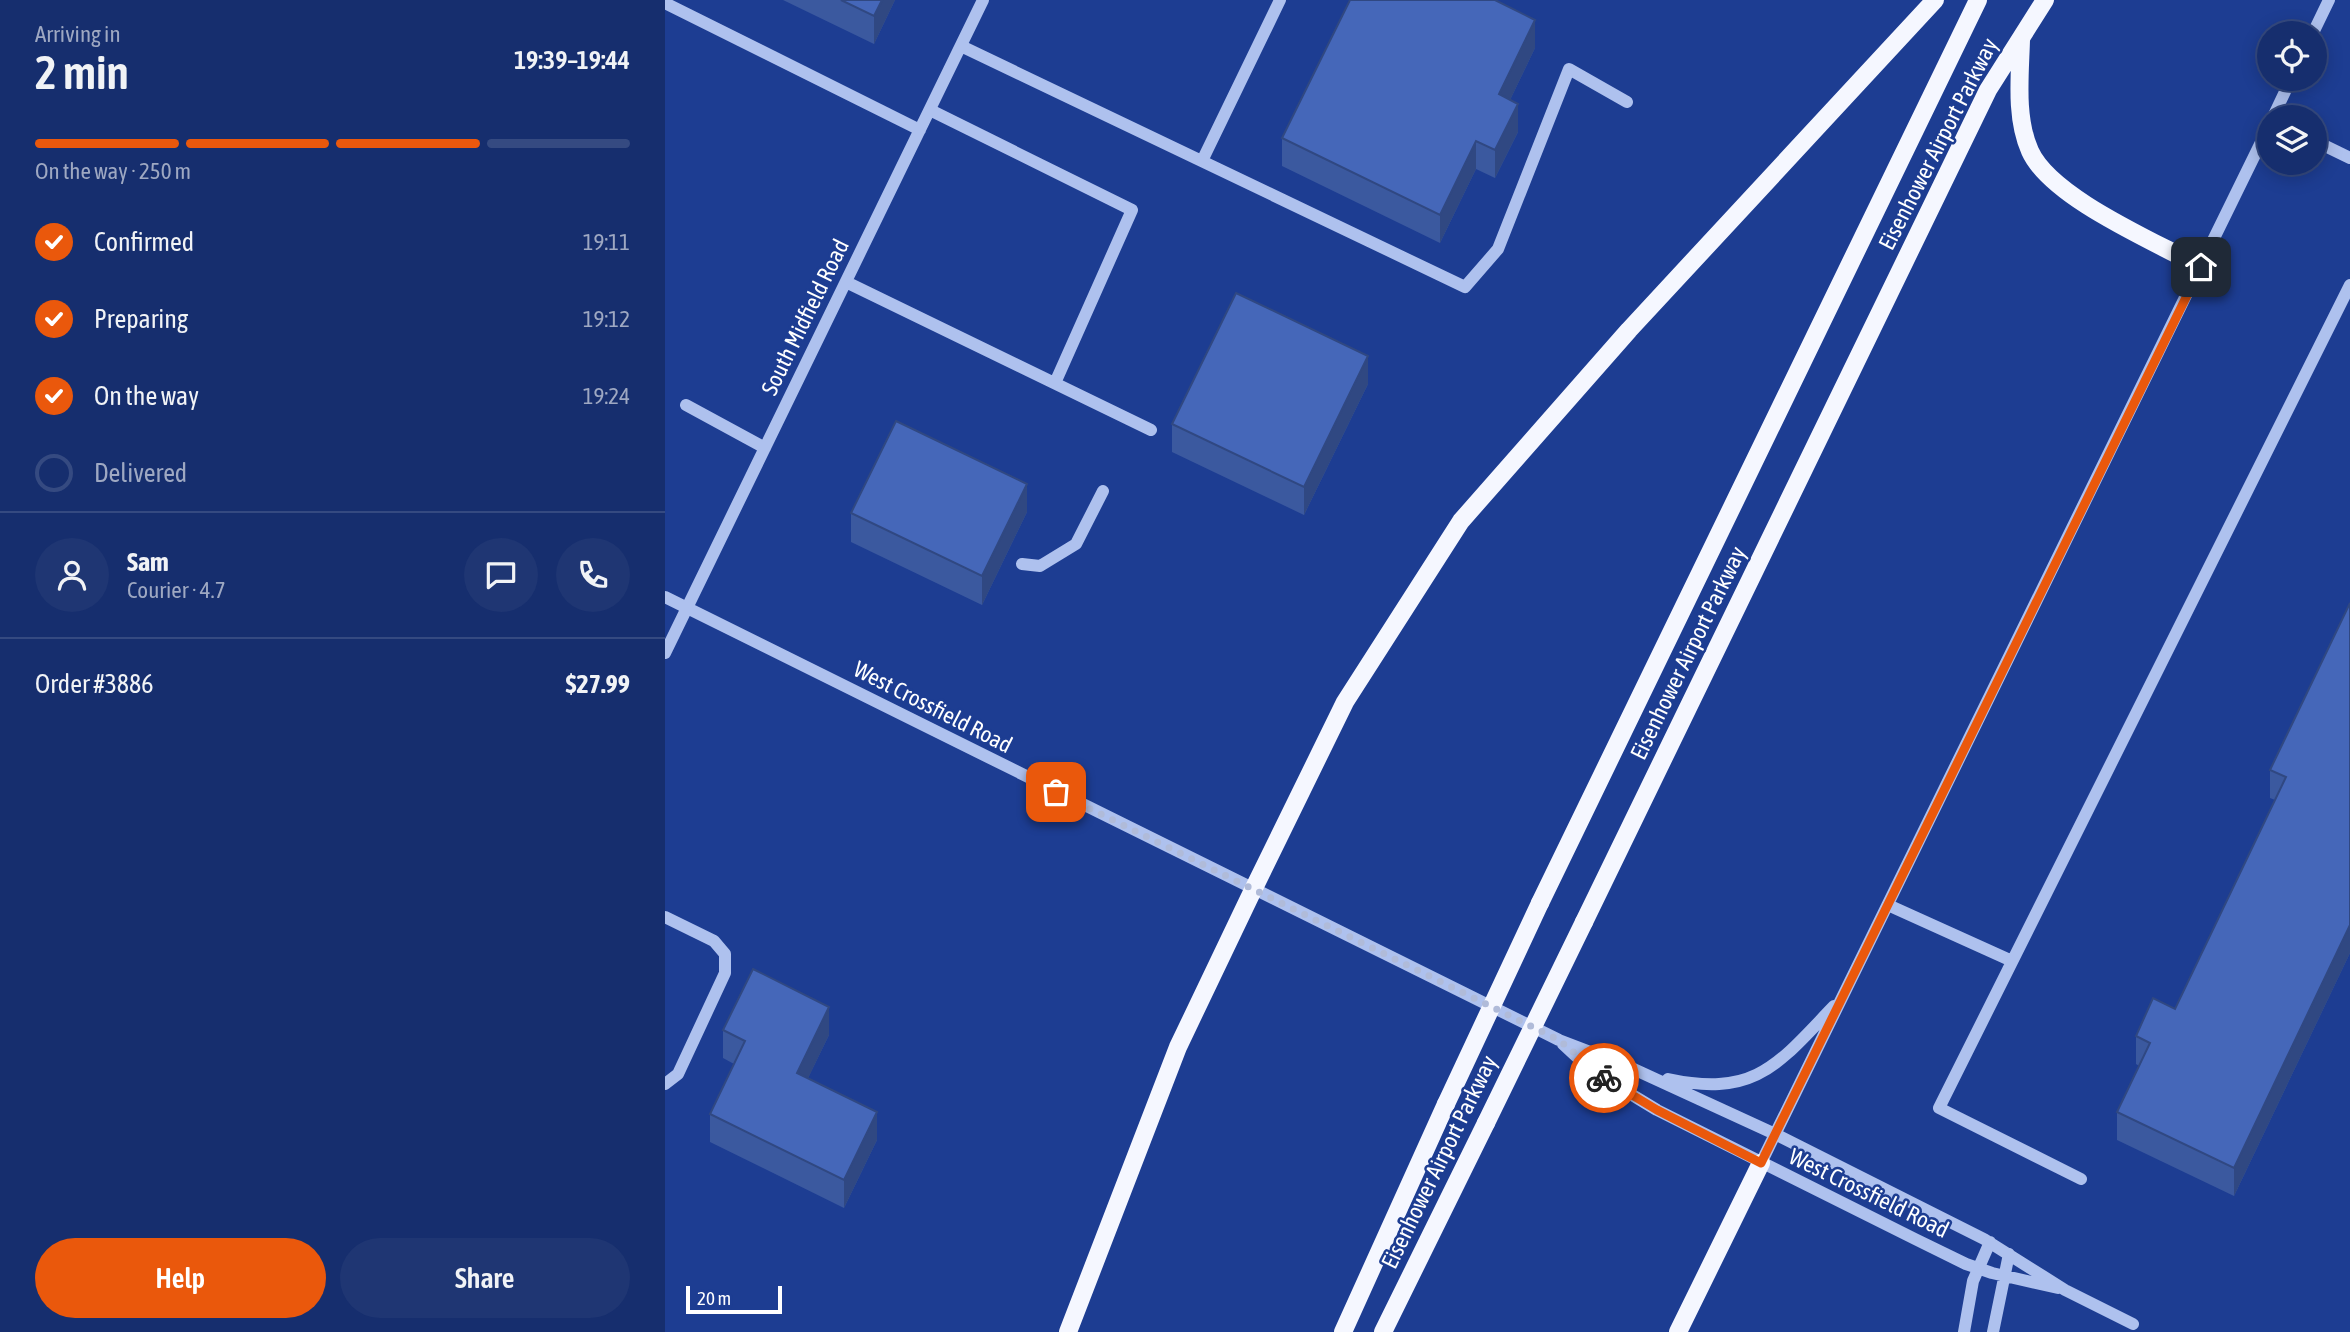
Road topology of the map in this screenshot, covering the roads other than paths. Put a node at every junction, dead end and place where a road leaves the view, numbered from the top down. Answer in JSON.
{"nodes":[{"id":1,"x":983,"y":0,"type":"edge"},
{"id":2,"x":1280,"y":0,"type":"edge"},
{"id":3,"x":1935,"y":0,"type":"edge"},
{"id":4,"x":1978,"y":0,"type":"edge"},
{"id":5,"x":2045,"y":0,"type":"edge"},
{"id":6,"x":2329,"y":0,"type":"edge"},
{"id":7,"x":665,"y":3,"type":"edge"},
{"id":8,"x":2319,"y":21,"type":"edge"},
{"id":9,"x":2021,"y":37,"type":"junction"},
{"id":10,"x":961,"y":46,"type":"junction"},
{"id":11,"x":1627,"y":102,"type":"dead end"},
{"id":12,"x":930,"y":110,"type":"junction"},
{"id":13,"x":920,"y":130,"type":"junction"},
{"id":14,"x":2327,"y":147,"type":"edge"},
{"id":15,"x":2257,"y":151,"type":"edge"},
{"id":16,"x":2350,"y":158,"type":"edge"},
{"id":17,"x":1202,"y":161,"type":"junction"},
{"id":18,"x":2201,"y":267,"type":"junction"},
{"id":19,"x":846,"y":282,"type":"junction"},
{"id":20,"x":2350,"y":285,"type":"edge"},
{"id":21,"x":1055,"y":383,"type":"junction"},
{"id":22,"x":686,"y":405,"type":"dead end"},
{"id":23,"x":1150,"y":430,"type":"dead end"},
{"id":24,"x":765,"y":448,"type":"junction"},
{"id":25,"x":1103,"y":491,"type":"dead end"},
{"id":26,"x":1022,"y":564,"type":"dead end"},
{"id":27,"x":665,"y":597,"type":"edge"},
{"id":28,"x":687,"y":607,"type":"junction"},
{"id":29,"x":665,"y":653,"type":"edge"},
{"id":30,"x":1253,"y":890,"type":"junction"},
{"id":31,"x":1888,"y":905,"type":"junction"},
{"id":32,"x":665,"y":918,"type":"edge"},
{"id":33,"x":2012,"y":961,"type":"junction"},
{"id":34,"x":1842,"y":999,"type":"junction"},
{"id":35,"x":1559,"y":1040,"type":"junction"},
{"id":36,"x":1644,"y":1074,"type":"junction"},
{"id":37,"x":665,"y":1084,"type":"edge"},
{"id":38,"x":1775,"y":1135,"type":"junction"},
{"id":39,"x":1761,"y":1163,"type":"junction"},
{"id":40,"x":2081,"y":1179,"type":"dead end"},
{"id":41,"x":1990,"y":1242,"type":"junction"},
{"id":42,"x":2009,"y":1254,"type":"junction"},
{"id":43,"x":1977,"y":1268,"type":"junction"},
{"id":44,"x":2004,"y":1276,"type":"junction"},
{"id":45,"x":2065,"y":1290,"type":"junction"},
{"id":46,"x":2133,"y":1324,"type":"dead end"},
{"id":47,"x":1068,"y":1332,"type":"edge"},
{"id":48,"x":1343,"y":1332,"type":"edge"},
{"id":49,"x":1383,"y":1332,"type":"edge"},
{"id":50,"x":1678,"y":1332,"type":"edge"},
{"id":51,"x":1964,"y":1332,"type":"edge"},
{"id":52,"x":1993,"y":1332,"type":"edge"}],
"edges":[{"from":1,"to":10,"type":"street","name":"South Midfield Road"},
{"from":2,"to":17,"type":"street"},
{"from":3,"to":30,"type":"main road"},
{"from":4,"to":48,"type":"main road","name":"Eisenhower Airport Parkway","bridge":true},
{"from":5,"to":9,"type":"main road","name":"Eisenhower Airport Parkway"},
{"from":6,"to":8,"type":"street"},
{"from":7,"to":13,"type":"street"},
{"from":9,"to":18,"type":"main road"},
{"from":9,"to":49,"type":"main road","name":"Eisenhower Airport Parkway","bridge":true},
{"from":10,"to":12,"type":"street","name":"South Midfield Road"},
{"from":10,"to":17,"type":"street"},
{"from":11,"to":17,"type":"street"},
{"from":12,"to":13,"type":"street","name":"South Midfield Road"},
{"from":12,"to":21,"type":"street"},
{"from":13,"to":19,"type":"street","name":"South Midfield Road"},
{"from":14,"to":16,"type":"street"},
{"from":15,"to":18,"type":"street"},
{"from":18,"to":31,"type":"street"},
{"from":19,"to":21,"type":"street"},
{"from":19,"to":24,"type":"street","name":"South Midfield Road"},
{"from":20,"to":33,"type":"street"},
{"from":21,"to":23,"type":"street"},
{"from":22,"to":24,"type":"street"},
{"from":24,"to":28,"type":"street","name":"South Midfield Road"},
{"from":25,"to":26,"type":"street"},
{"from":27,"to":28,"type":"street","name":"West Crossfield Road"},
{"from":28,"to":29,"type":"street","name":"South Midfield Road"},
{"from":28,"to":30,"type":"street","name":"West Crossfield Road"},
{"from":30,"to":35,"type":"street","name":"West Crossfield Road"},
{"from":30,"to":47,"type":"main road"},
{"from":31,"to":33,"type":"street"},
{"from":31,"to":34,"type":"street"},
{"from":32,"to":37,"type":"street"},
{"from":33,"to":40,"type":"street"},
{"from":34,"to":36,"type":"street"},
{"from":34,"to":38,"type":"street"},
{"from":35,"to":36,"type":"street","name":"West Crossfield Road"},
{"from":35,"to":39,"type":"street","name":"West Crossfield Road"},
{"from":36,"to":38,"type":"street","name":"West Crossfield Road"},
{"from":38,"to":39,"type":"street"},
{"from":38,"to":41,"type":"street","name":"West Crossfield Road"},
{"from":39,"to":43,"type":"street","name":"West Crossfield Road"},
{"from":39,"to":50,"type":"main road"},
{"from":41,"to":42,"type":"street","name":"West Crossfield Road"},
{"from":41,"to":43,"type":"street"},
{"from":42,"to":44,"type":"street"},
{"from":42,"to":45,"type":"street","name":"West Crossfield Road"},
{"from":43,"to":44,"type":"street","name":"West Crossfield Road"},
{"from":43,"to":51,"type":"street"},
{"from":44,"to":45,"type":"street","name":"West Crossfield Road"},
{"from":44,"to":52,"type":"street"},
{"from":45,"to":46,"type":"street","name":"West Crossfield Road"}]}
